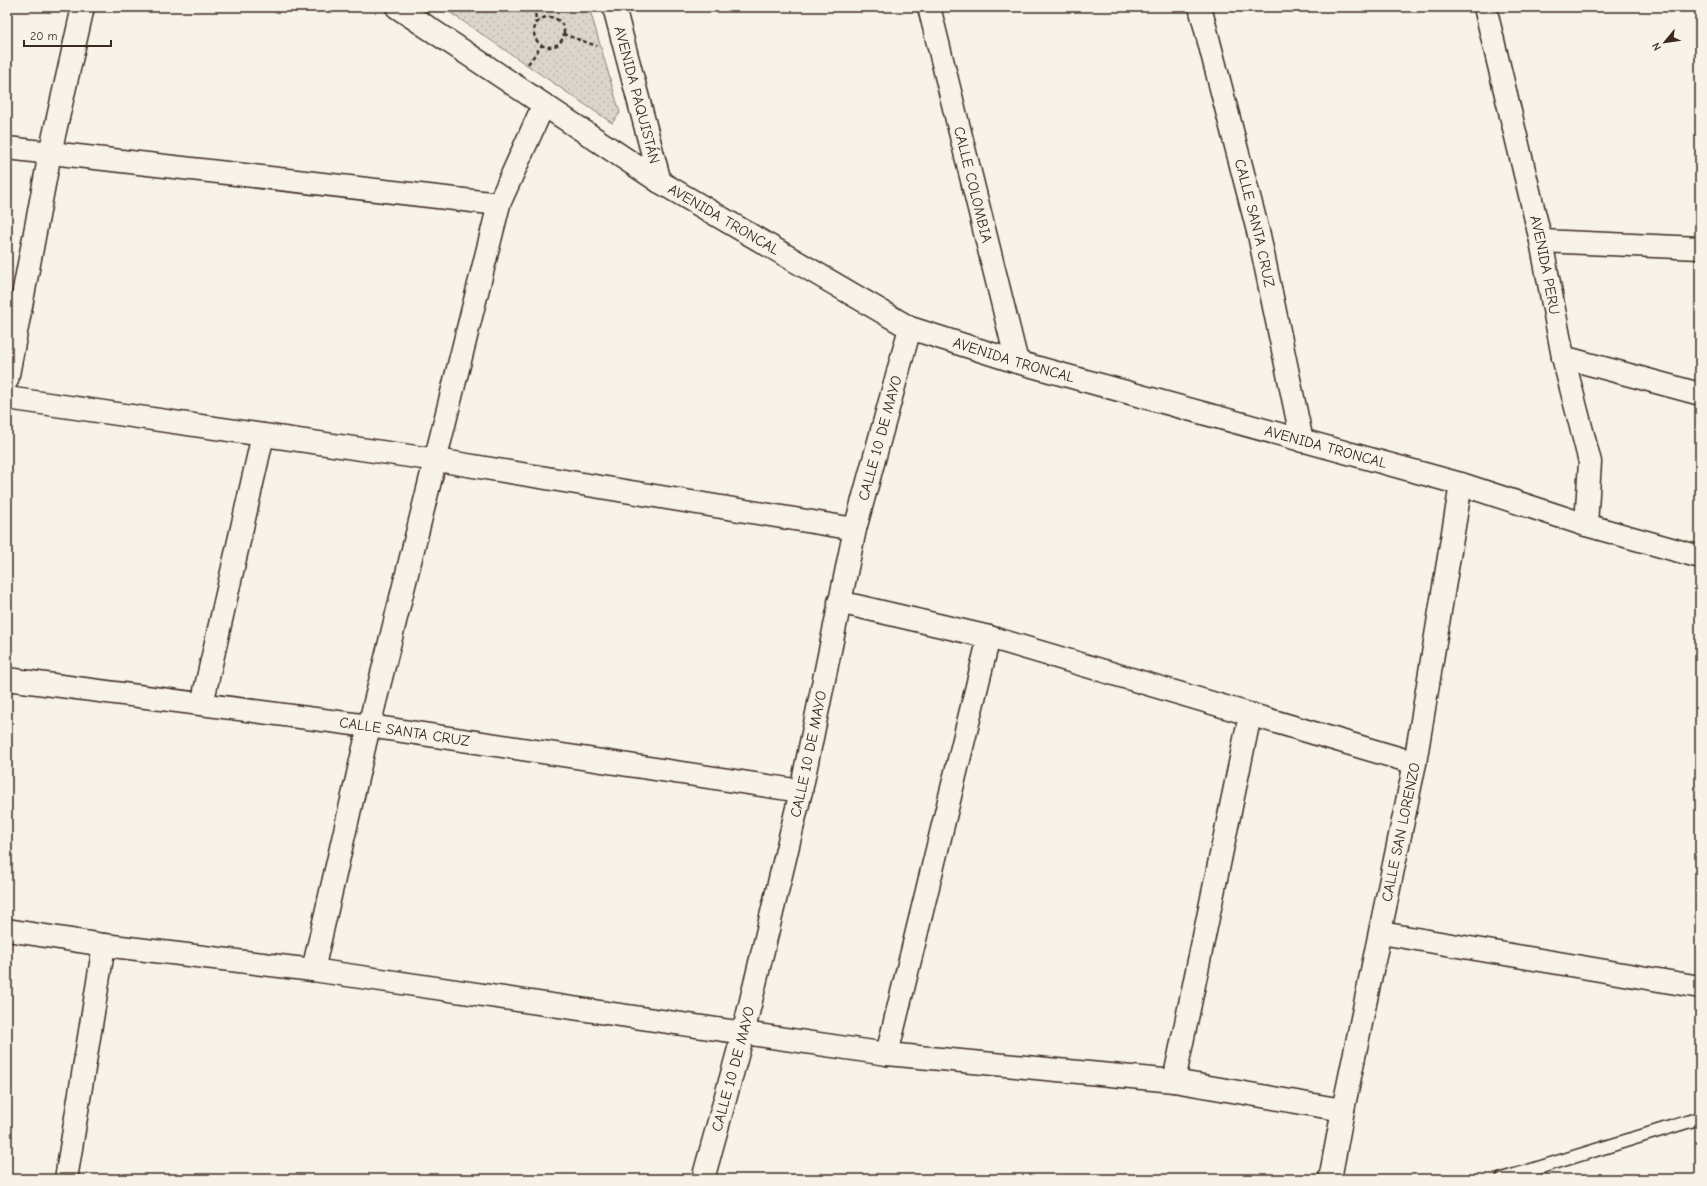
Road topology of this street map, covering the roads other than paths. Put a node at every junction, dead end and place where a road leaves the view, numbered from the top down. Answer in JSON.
{"nodes":[{"id":1,"x":83,"y":7,"type":"edge"},
{"id":2,"x":397,"y":7,"type":"edge"},
{"id":3,"x":614,"y":7,"type":"edge"},
{"id":4,"x":929,"y":7,"type":"edge"},
{"id":5,"x":1200,"y":7,"type":"edge"},
{"id":6,"x":1484,"y":7,"type":"edge"},
{"id":7,"x":543,"y":106,"type":"junction"},
{"id":8,"x":7,"y":148,"type":"edge"},
{"id":9,"x":50,"y":153,"type":"junction"},
{"id":10,"x":660,"y":182,"type":"junction"},
{"id":11,"x":499,"y":204,"type":"junction"},
{"id":12,"x":1541,"y":241,"type":"junction"},
{"id":13,"x":1700,"y":248,"type":"edge"},
{"id":14,"x":910,"y":328,"type":"junction"},
{"id":15,"x":1563,"y":357,"type":"junction"},
{"id":16,"x":1017,"y":362,"type":"junction"},
{"id":17,"x":7,"y":380,"type":"edge"},
{"id":18,"x":1700,"y":394,"type":"edge"},
{"id":19,"x":7,"y":398,"type":"edge"},
{"id":20,"x":263,"y":435,"type":"junction"},
{"id":21,"x":1302,"y":441,"type":"junction"},
{"id":22,"x":436,"y":460,"type":"junction"},
{"id":23,"x":1461,"y":484,"type":"junction"},
{"id":24,"x":1586,"y":525,"type":"junction"},
{"id":25,"x":855,"y":529,"type":"junction"},
{"id":26,"x":1700,"y":557,"type":"edge"},
{"id":27,"x":839,"y":602,"type":"junction"},
{"id":28,"x":989,"y":637,"type":"junction"},
{"id":29,"x":7,"y":679,"type":"edge"},
{"id":30,"x":202,"y":704,"type":"junction"},
{"id":31,"x":1250,"y":715,"type":"junction"},
{"id":32,"x":370,"y":726,"type":"junction"},
{"id":33,"x":1415,"y":763,"type":"junction"},
{"id":34,"x":801,"y":791,"type":"junction"},
{"id":35,"x":7,"y":930,"type":"edge"},
{"id":36,"x":1381,"y":933,"type":"junction"},
{"id":37,"x":104,"y":945,"type":"junction"},
{"id":38,"x":313,"y":970,"type":"junction"},
{"id":39,"x":1700,"y":987,"type":"edge"},
{"id":40,"x":743,"y":1034,"type":"junction"},
{"id":41,"x":887,"y":1054,"type":"junction"},
{"id":42,"x":1174,"y":1081,"type":"junction"},
{"id":43,"x":1343,"y":1110,"type":"junction"},
{"id":44,"x":1700,"y":1118,"type":"edge"},
{"id":45,"x":66,"y":1179,"type":"edge"},
{"id":46,"x":703,"y":1179,"type":"edge"},
{"id":47,"x":1330,"y":1179,"type":"edge"},
{"id":48,"x":1502,"y":1179,"type":"edge"}],
"edges":[{"from":1,"to":9,"type":"street"},
{"from":2,"to":7,"type":"street","name":"AVENIDA TRONCAL"},
{"from":3,"to":10,"type":"street","name":"AVENIDA PAQUISTÁN"},
{"from":4,"to":16,"type":"street","name":"CALLE COLOMBIA"},
{"from":5,"to":21,"type":"street","name":"CALLE SANTA CRUZ"},
{"from":6,"to":12,"type":"street","name":"AVENIDA PERU"},
{"from":7,"to":10,"type":"street","name":"AVENIDA TRONCAL"},
{"from":7,"to":11,"type":"street"},
{"from":8,"to":9,"type":"street"},
{"from":9,"to":11,"type":"street"},
{"from":9,"to":17,"type":"street"},
{"from":10,"to":14,"type":"street","name":"AVENIDA TRONCAL"},
{"from":11,"to":22,"type":"street"},
{"from":12,"to":13,"type":"street"},
{"from":12,"to":15,"type":"street","name":"AVENIDA PERU"},
{"from":14,"to":16,"type":"street","name":"AVENIDA TRONCAL"},
{"from":14,"to":25,"type":"street","name":"CALLE 10 DE MAYO"},
{"from":15,"to":18,"type":"street"},
{"from":15,"to":24,"type":"street","name":"AVENIDA PERU"},
{"from":16,"to":21,"type":"street","name":"AVENIDA TRONCAL"},
{"from":19,"to":20,"type":"street"},
{"from":20,"to":22,"type":"street"},
{"from":20,"to":30,"type":"street"},
{"from":21,"to":23,"type":"street","name":"AVENIDA TRONCAL"},
{"from":22,"to":25,"type":"street"},
{"from":22,"to":32,"type":"street"},
{"from":23,"to":24,"type":"street","name":"AVENIDA TRONCAL"},
{"from":23,"to":33,"type":"street","name":"CALLE SAN LORENZO"},
{"from":24,"to":26,"type":"street","name":"AVENIDA TRONCAL"},
{"from":25,"to":27,"type":"street","name":"CALLE 10 DE MAYO"},
{"from":27,"to":28,"type":"street"},
{"from":27,"to":34,"type":"street","name":"CALLE 10 DE MAYO"},
{"from":28,"to":31,"type":"street"},
{"from":28,"to":41,"type":"street"},
{"from":29,"to":30,"type":"street","name":"CALLE SANTA CRUZ"},
{"from":30,"to":32,"type":"street","name":"CALLE SANTA CRUZ"},
{"from":31,"to":33,"type":"street"},
{"from":31,"to":42,"type":"street"},
{"from":32,"to":34,"type":"street","name":"CALLE SANTA CRUZ"},
{"from":32,"to":38,"type":"street"},
{"from":33,"to":36,"type":"street","name":"CALLE SAN LORENZO"},
{"from":34,"to":40,"type":"street","name":"CALLE 10 DE MAYO"},
{"from":35,"to":37,"type":"street"},
{"from":36,"to":39,"type":"street"},
{"from":36,"to":43,"type":"street","name":"CALLE SAN LORENZO"},
{"from":37,"to":38,"type":"street"},
{"from":37,"to":45,"type":"street"},
{"from":38,"to":40,"type":"street"},
{"from":40,"to":41,"type":"street"},
{"from":40,"to":46,"type":"street","name":"CALLE 10 DE MAYO"},
{"from":41,"to":42,"type":"street"},
{"from":42,"to":43,"type":"street"},
{"from":43,"to":47,"type":"street","name":"CALLE SAN LORENZO"},
{"from":44,"to":48,"type":"lane"}]}
